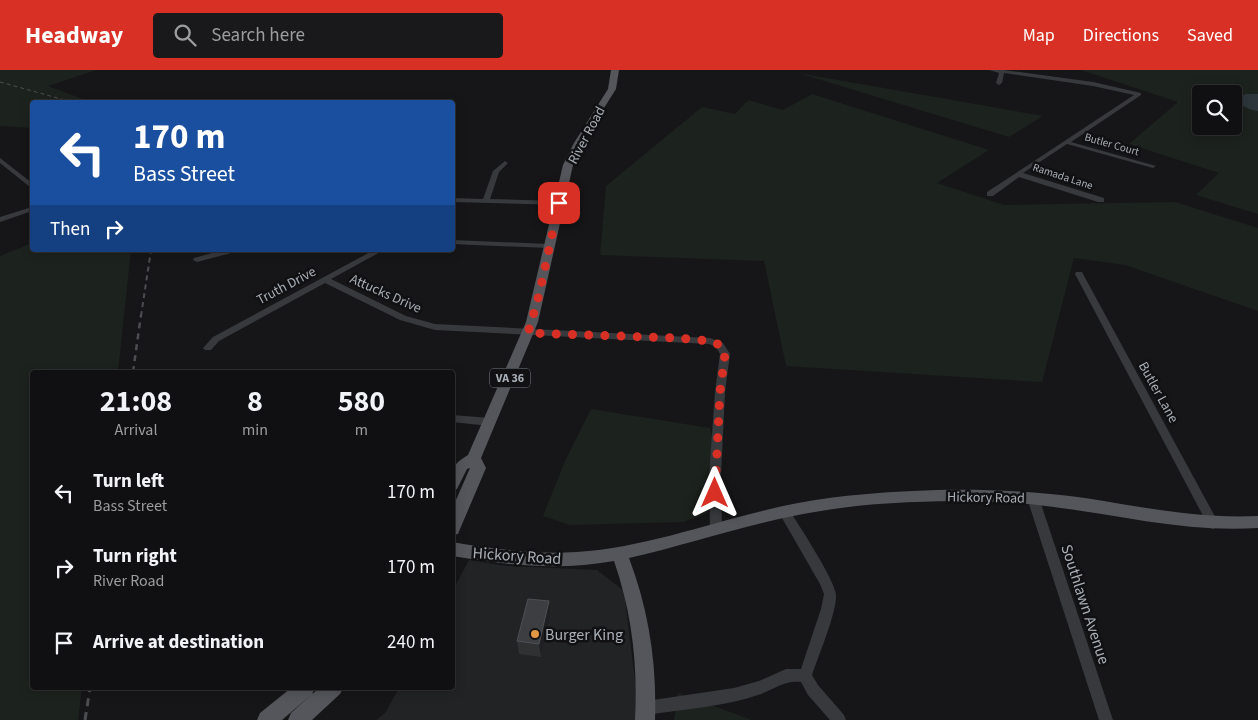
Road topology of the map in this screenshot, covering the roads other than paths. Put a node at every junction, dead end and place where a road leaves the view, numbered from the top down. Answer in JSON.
{"nodes":[{"id":1,"x":615,"y":70,"type":"edge"},
{"id":2,"x":992,"y":70,"type":"edge"},
{"id":3,"x":1002,"y":72,"type":"junction"},
{"id":4,"x":1000,"y":83,"type":"dead end"},
{"id":5,"x":1066,"y":142,"type":"junction"},
{"id":6,"x":0,"y":160,"type":"edge"},
{"id":7,"x":506,"y":163,"type":"dead end"},
{"id":8,"x":1153,"y":166,"type":"dead end"},
{"id":9,"x":1018,"y":174,"type":"junction"},
{"id":10,"x":30,"y":184,"type":"edge"},
{"id":11,"x":990,"y":194,"type":"dead end"},
{"id":12,"x":455,"y":200,"type":"edge"},
{"id":13,"x":1101,"y":200,"type":"dead end"},
{"id":14,"x":486,"y":201,"type":"junction"},
{"id":15,"x":559,"y":203,"type":"junction"},
{"id":16,"x":30,"y":210,"type":"edge"},
{"id":17,"x":0,"y":220,"type":"edge"},
{"id":18,"x":455,"y":242,"type":"edge"},
{"id":19,"x":550,"y":246,"type":"junction"},
{"id":20,"x":225,"y":252,"type":"edge"},
{"id":21,"x":376,"y":252,"type":"edge"},
{"id":22,"x":197,"y":260,"type":"dead end"},
{"id":23,"x":1078,"y":274,"type":"dead end"},
{"id":24,"x":324,"y":280,"type":"junction"},
{"id":25,"x":528,"y":333,"type":"junction"},
{"id":26,"x":208,"y":348,"type":"dead end"},
{"id":27,"x":455,"y":418,"type":"edge"},
{"id":28,"x":490,"y":422,"type":"junction"},
{"id":29,"x":474,"y":458,"type":"junction"},
{"id":30,"x":455,"y":479,"type":"edge"},
{"id":31,"x":1033,"y":498,"type":"junction"},
{"id":32,"x":784,"y":511,"type":"junction"},
{"id":33,"x":455,"y":522,"type":"edge"},
{"id":34,"x":1258,"y":522,"type":"edge"},
{"id":35,"x":1213,"y":524,"type":"junction"},
{"id":36,"x":708,"y":531,"type":"junction"},
{"id":37,"x":455,"y":549,"type":"edge"},
{"id":38,"x":619,"y":552,"type":"junction"},
{"id":39,"x":805,"y":676,"type":"junction"},
{"id":40,"x":303,"y":690,"type":"edge"},
{"id":41,"x":332,"y":690,"type":"edge"},
{"id":42,"x":645,"y":714,"type":"edge"},
{"id":43,"x":267,"y":720,"type":"edge"},
{"id":44,"x":298,"y":720,"type":"edge"},
{"id":45,"x":839,"y":720,"type":"edge"},
{"id":46,"x":1106,"y":720,"type":"edge"}],
"edges":[{"from":1,"to":15,"type":"main road","name":"River Road","number":"VA 36"},
{"from":2,"to":3,"type":"street"},
{"from":3,"to":4,"type":"street"},
{"from":3,"to":5,"type":"street"},
{"from":5,"to":8,"type":"street","name":"Butler Court"},
{"from":5,"to":9,"type":"street"},
{"from":6,"to":10,"type":"street"},
{"from":7,"to":14,"type":"street"},
{"from":9,"to":11,"type":"street"},
{"from":9,"to":13,"type":"street","name":"Ramada Lane"},
{"from":12,"to":14,"type":"street"},
{"from":14,"to":15,"type":"street"},
{"from":15,"to":19,"type":"main road","name":"River Road","number":"VA 36"},
{"from":16,"to":17,"type":"street"},
{"from":18,"to":19,"type":"street"},
{"from":19,"to":25,"type":"main road","name":"River Road","number":"VA 36"},
{"from":20,"to":22,"type":"street"},
{"from":21,"to":24,"type":"street","name":"Truth Drive"},
{"from":23,"to":35,"type":"street","name":"Butler Lane"},
{"from":24,"to":25,"type":"street","name":"Attucks Drive"},
{"from":24,"to":26,"type":"street","name":"Truth Drive"},
{"from":25,"to":28,"type":"main road","name":"River Road","number":"VA 36"},
{"from":25,"to":36,"type":"street","name":"Attucks Drive"},
{"from":27,"to":28,"type":"street"},
{"from":28,"to":29,"type":"main road","name":"River Road","number":"VA 36"},
{"from":29,"to":30,"type":"main road","name":"River Road","number":"VA 36"},
{"from":29,"to":33,"type":"main road","name":"River Road","number":"VA 36"},
{"from":31,"to":32,"type":"main road","name":"Hickory Road"},
{"from":31,"to":35,"type":"main road","name":"Hickory Road"},
{"from":31,"to":46,"type":"street","name":"Southlawn Avenue"},
{"from":32,"to":36,"type":"main road","name":"Hickory Road"},
{"from":32,"to":39,"type":"street"},
{"from":34,"to":35,"type":"main road","name":"Hickory Road"},
{"from":36,"to":38,"type":"main road","name":"Hickory Road"},
{"from":37,"to":38,"type":"main road","name":"Hickory Road"},
{"from":38,"to":42,"type":"main road"},
{"from":39,"to":42,"type":"street"},
{"from":39,"to":45,"type":"street"},
{"from":40,"to":43,"type":"main road"},
{"from":41,"to":44,"type":"main road"}]}
